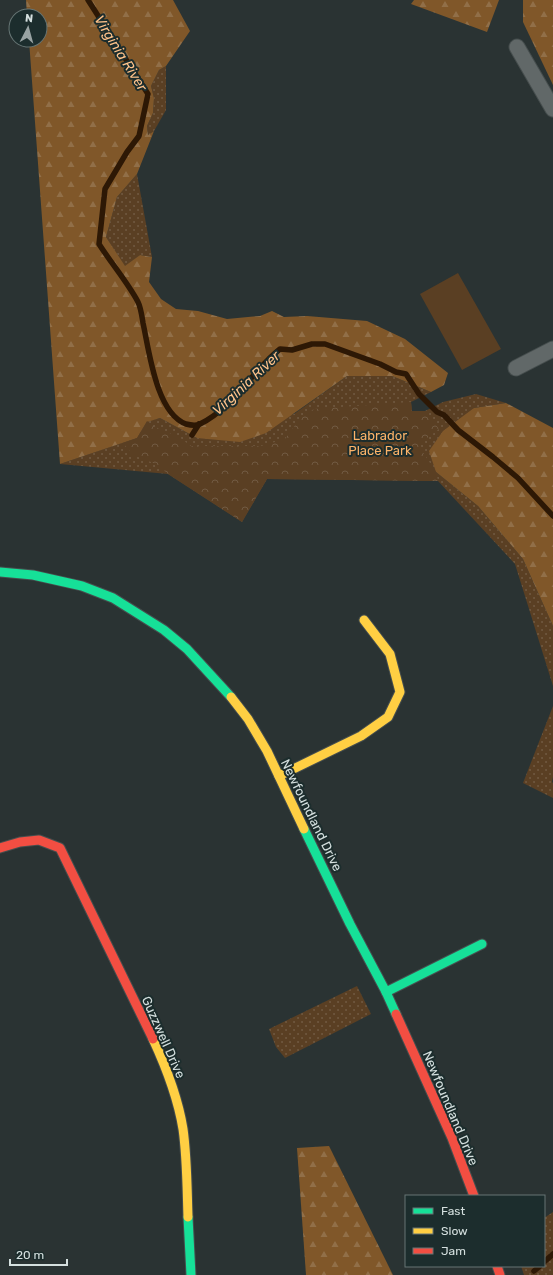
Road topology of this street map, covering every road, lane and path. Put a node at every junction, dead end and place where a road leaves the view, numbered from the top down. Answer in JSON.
{"nodes":[{"id":1,"x":517,"y":47,"type":"dead end"},
{"id":2,"x":553,"y":110,"type":"edge"},
{"id":3,"x":553,"y":349,"type":"edge"},
{"id":4,"x":516,"y":368,"type":"dead end"},
{"id":5,"x":0,"y":572,"type":"edge"},
{"id":6,"x":364,"y":620,"type":"dead end"},
{"id":7,"x":279,"y":776,"type":"junction"},
{"id":8,"x":0,"y":848,"type":"edge"},
{"id":9,"x":482,"y":944,"type":"dead end"},
{"id":10,"x":386,"y":992,"type":"junction"},
{"id":11,"x":474,"y":1195,"type":"edge"},
{"id":12,"x":191,"y":1275,"type":"edge"}],
"edges":[{"from":1,"to":2,"type":"street"},
{"from":3,"to":4,"type":"street"},
{"from":5,"to":7,"type":"street","name":"Newfoundland Drive"},
{"from":6,"to":7,"type":"street"},
{"from":7,"to":10,"type":"street","name":"Newfoundland Drive"},
{"from":8,"to":12,"type":"street","name":"Guzzwell Drive"},
{"from":9,"to":10,"type":"street"},
{"from":10,"to":11,"type":"street","name":"Newfoundland Drive"}]}
